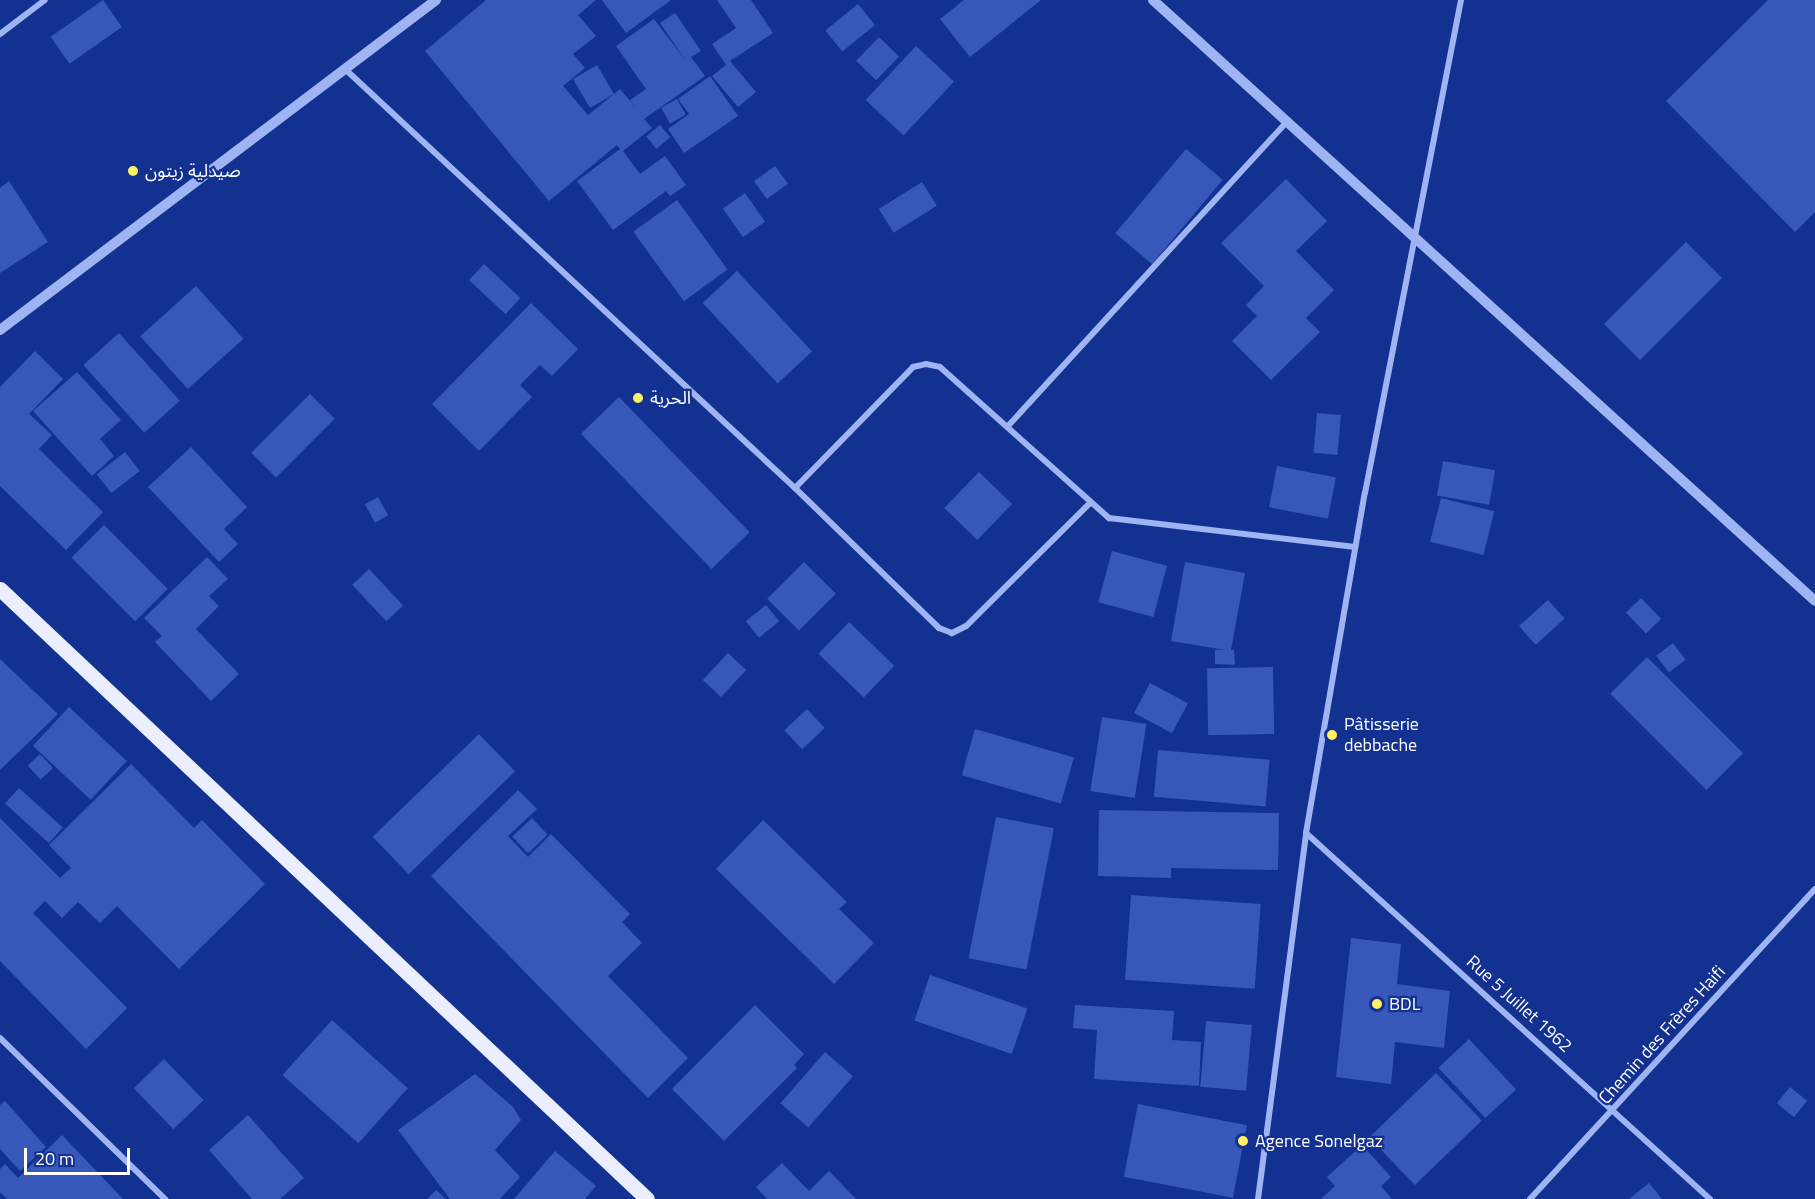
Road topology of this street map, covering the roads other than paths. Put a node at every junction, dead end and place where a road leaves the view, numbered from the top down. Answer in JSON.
{"nodes":[{"id":1,"x":45,"y":0,"type":"edge"},
{"id":2,"x":436,"y":0,"type":"edge"},
{"id":3,"x":1153,"y":0,"type":"edge"},
{"id":4,"x":1461,"y":0,"type":"edge"},
{"id":5,"x":0,"y":34,"type":"edge"},
{"id":6,"x":345,"y":69,"type":"junction"},
{"id":7,"x":1286,"y":123,"type":"junction"},
{"id":8,"x":1416,"y":243,"type":"junction"},
{"id":9,"x":0,"y":330,"type":"edge"},
{"id":10,"x":1008,"y":426,"type":"junction"},
{"id":11,"x":795,"y":488,"type":"junction"},
{"id":12,"x":1090,"y":502,"type":"junction"},
{"id":13,"x":1355,"y":547,"type":"junction"},
{"id":14,"x":0,"y":590,"type":"edge"},
{"id":15,"x":1815,"y":601,"type":"edge"},
{"id":16,"x":1306,"y":833,"type":"junction"},
{"id":17,"x":1815,"y":889,"type":"edge"},
{"id":18,"x":0,"y":1038,"type":"edge"},
{"id":19,"x":1615,"y":1109,"type":"junction"},
{"id":20,"x":165,"y":1199,"type":"edge"},
{"id":21,"x":647,"y":1199,"type":"edge"},
{"id":22,"x":1258,"y":1199,"type":"edge"},
{"id":23,"x":1530,"y":1199,"type":"edge"},
{"id":24,"x":1710,"y":1199,"type":"edge"}],
"edges":[{"from":1,"to":5,"type":"street"},
{"from":2,"to":6,"type":"street"},
{"from":3,"to":7,"type":"street"},
{"from":4,"to":8,"type":"street"},
{"from":6,"to":9,"type":"street"},
{"from":6,"to":11,"type":"street"},
{"from":7,"to":8,"type":"street"},
{"from":7,"to":10,"type":"street"},
{"from":8,"to":13,"type":"street"},
{"from":8,"to":15,"type":"street"},
{"from":10,"to":11,"type":"street"},
{"from":10,"to":12,"type":"street"},
{"from":11,"to":12,"type":"street"},
{"from":12,"to":13,"type":"street"},
{"from":13,"to":16,"type":"street"},
{"from":14,"to":21,"type":"main road"},
{"from":16,"to":19,"type":"street","name":"Rue 5 Juillet 1962"},
{"from":16,"to":22,"type":"street"},
{"from":17,"to":19,"type":"street","name":"Chemin des Frères Haifi"},
{"from":18,"to":20,"type":"street"},
{"from":19,"to":23,"type":"street","name":"Chemin des Frères Haifi"},
{"from":19,"to":24,"type":"street","name":"Rue 5 Juillet 1962"}]}
